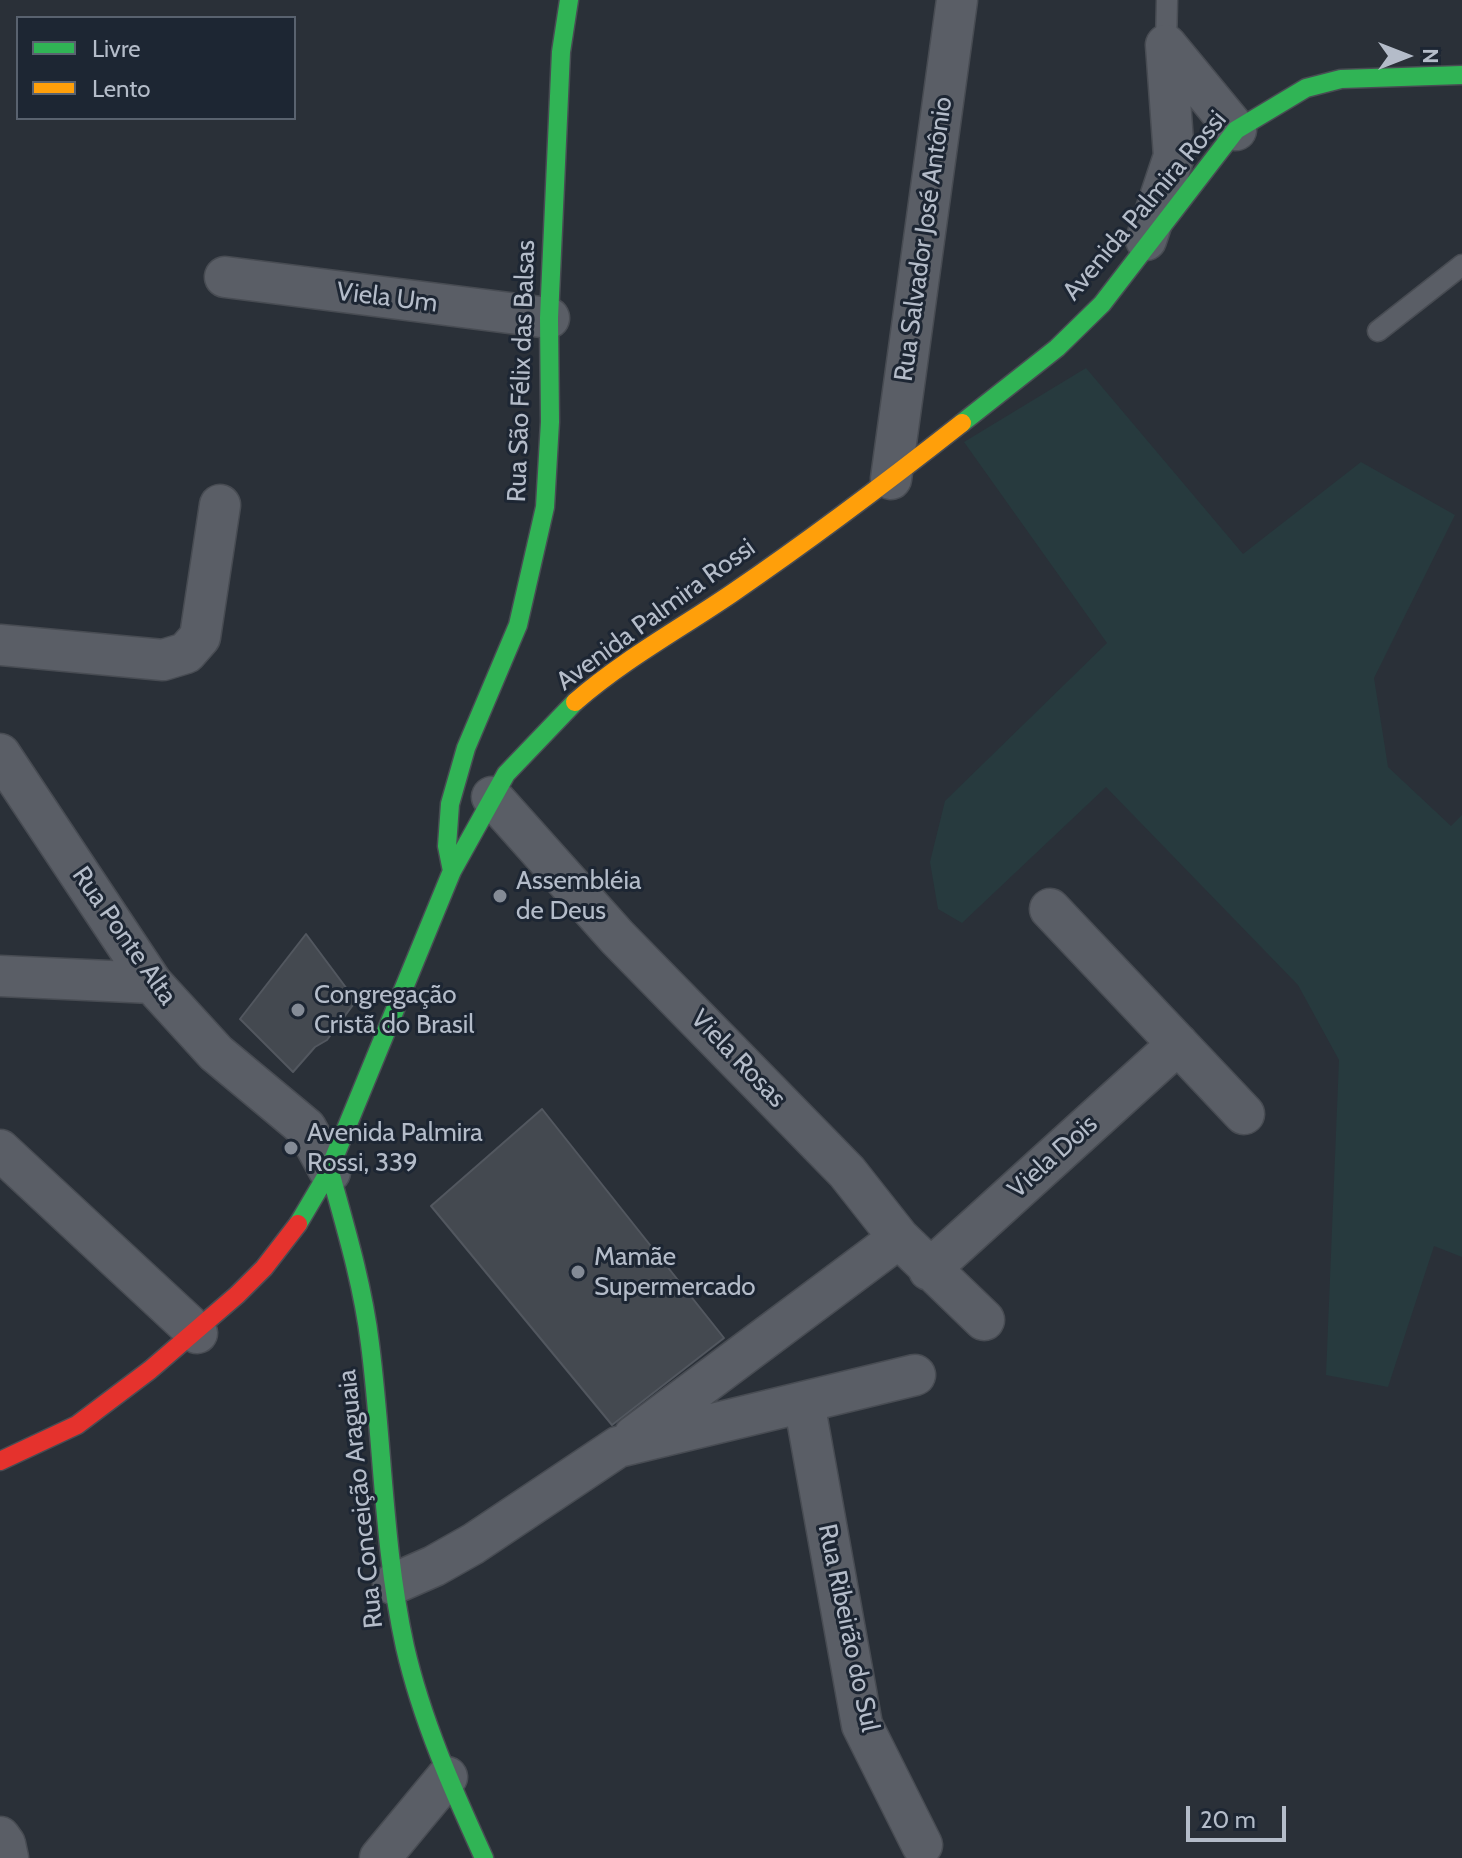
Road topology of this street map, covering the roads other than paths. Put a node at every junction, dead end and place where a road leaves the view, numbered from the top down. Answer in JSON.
{"nodes":[{"id":1,"x":569,"y":0,"type":"edge"},
{"id":2,"x":957,"y":0,"type":"edge"},
{"id":3,"x":1167,"y":0,"type":"edge"},
{"id":4,"x":1166,"y":45,"type":"junction"},
{"id":5,"x":1462,"y":75,"type":"edge"},
{"id":6,"x":1236,"y":130,"type":"junction"},
{"id":7,"x":1142,"y":254,"type":"junction"},
{"id":8,"x":1462,"y":265,"type":"edge"},
{"id":9,"x":225,"y":277,"type":"dead end"},
{"id":10,"x":549,"y":318,"type":"junction"},
{"id":11,"x":1378,"y":331,"type":"dead end"},
{"id":12,"x":891,"y":479,"type":"junction"},
{"id":13,"x":220,"y":505,"type":"dead end"},
{"id":14,"x":0,"y":645,"type":"edge"},
{"id":15,"x":0,"y":754,"type":"edge"},
{"id":16,"x":492,"y":797,"type":"junction"},
{"id":17,"x":452,"y":871,"type":"junction"},
{"id":18,"x":1050,"y":909,"type":"dead end"},
{"id":19,"x":0,"y":976,"type":"edge"},
{"id":20,"x":152,"y":983,"type":"junction"},
{"id":21,"x":1178,"y":1044,"type":"junction"},
{"id":22,"x":1244,"y":1114,"type":"dead end"},
{"id":23,"x":0,"y":1150,"type":"edge"},
{"id":24,"x":330,"y":1172,"type":"junction"},
{"id":25,"x":899,"y":1238,"type":"junction"},
{"id":26,"x":929,"y":1270,"type":"junction"},
{"id":27,"x":984,"y":1320,"type":"dead end"},
{"id":28,"x":197,"y":1333,"type":"junction"},
{"id":29,"x":915,"y":1375,"type":"dead end"},
{"id":30,"x":804,"y":1402,"type":"junction"},
{"id":31,"x":618,"y":1447,"type":"junction"},
{"id":32,"x":0,"y":1461,"type":"edge"},
{"id":33,"x":393,"y":1584,"type":"junction"},
{"id":34,"x":447,"y":1777,"type":"junction"},
{"id":35,"x":0,"y":1837,"type":"edge"},
{"id":36,"x":922,"y":1845,"type":"dead end"},
{"id":37,"x":8,"y":1858,"type":"edge"},
{"id":38,"x":380,"y":1858,"type":"edge"},
{"id":39,"x":484,"y":1858,"type":"edge"}],
"edges":[{"from":1,"to":10,"type":"main road","name":"Rua São Félix das Balsas"},
{"from":2,"to":12,"type":"street","name":"Rua Salvador José Antônio"},
{"from":3,"to":4,"type":"lane"},
{"from":4,"to":6,"type":"street"},
{"from":4,"to":7,"type":"street"},
{"from":5,"to":6,"type":"main road","name":"Avenida Palmira Rossi"},
{"from":6,"to":7,"type":"main road","name":"Avenida Palmira Rossi"},
{"from":7,"to":12,"type":"main road","name":"Avenida Palmira Rossi"},
{"from":8,"to":11,"type":"lane"},
{"from":9,"to":10,"type":"street","name":"Viela Um"},
{"from":10,"to":17,"type":"main road","name":"Rua São Félix das Balsas"},
{"from":12,"to":16,"type":"main road","name":"Avenida Palmira Rossi"},
{"from":13,"to":14,"type":"street"},
{"from":15,"to":20,"type":"street","name":"Rua Ponte Alta"},
{"from":16,"to":17,"type":"main road","name":"Avenida Palmira Rossi"},
{"from":16,"to":25,"type":"street","name":"Viela Rosas"},
{"from":17,"to":24,"type":"main road","name":"Avenida Palmira Rossi"},
{"from":18,"to":21,"type":"street"},
{"from":19,"to":20,"type":"street"},
{"from":20,"to":24,"type":"street","name":"Rua Ponte Alta"},
{"from":21,"to":22,"type":"street"},
{"from":21,"to":26,"type":"street","name":"Viela Dois"},
{"from":23,"to":28,"type":"street"},
{"from":24,"to":28,"type":"main road","name":"Avenida Palmira Rossi"},
{"from":24,"to":33,"type":"main road","name":"Rua Conceição Araguaia"},
{"from":25,"to":26,"type":"street","name":"Viela Rosas"},
{"from":25,"to":31,"type":"street"},
{"from":26,"to":27,"type":"street","name":"Viela Rosas"},
{"from":28,"to":32,"type":"main road","name":"Avenida Palmira Rossi"},
{"from":29,"to":30,"type":"street"},
{"from":30,"to":31,"type":"street"},
{"from":30,"to":36,"type":"street","name":"Rua Ribeirão do Sul"},
{"from":31,"to":33,"type":"street"},
{"from":33,"to":34,"type":"main road","name":"Rua Conceição Araguaia"},
{"from":34,"to":38,"type":"street"},
{"from":34,"to":39,"type":"main road","name":"Rua Conceição Araguaia"},
{"from":35,"to":37,"type":"street"}]}
